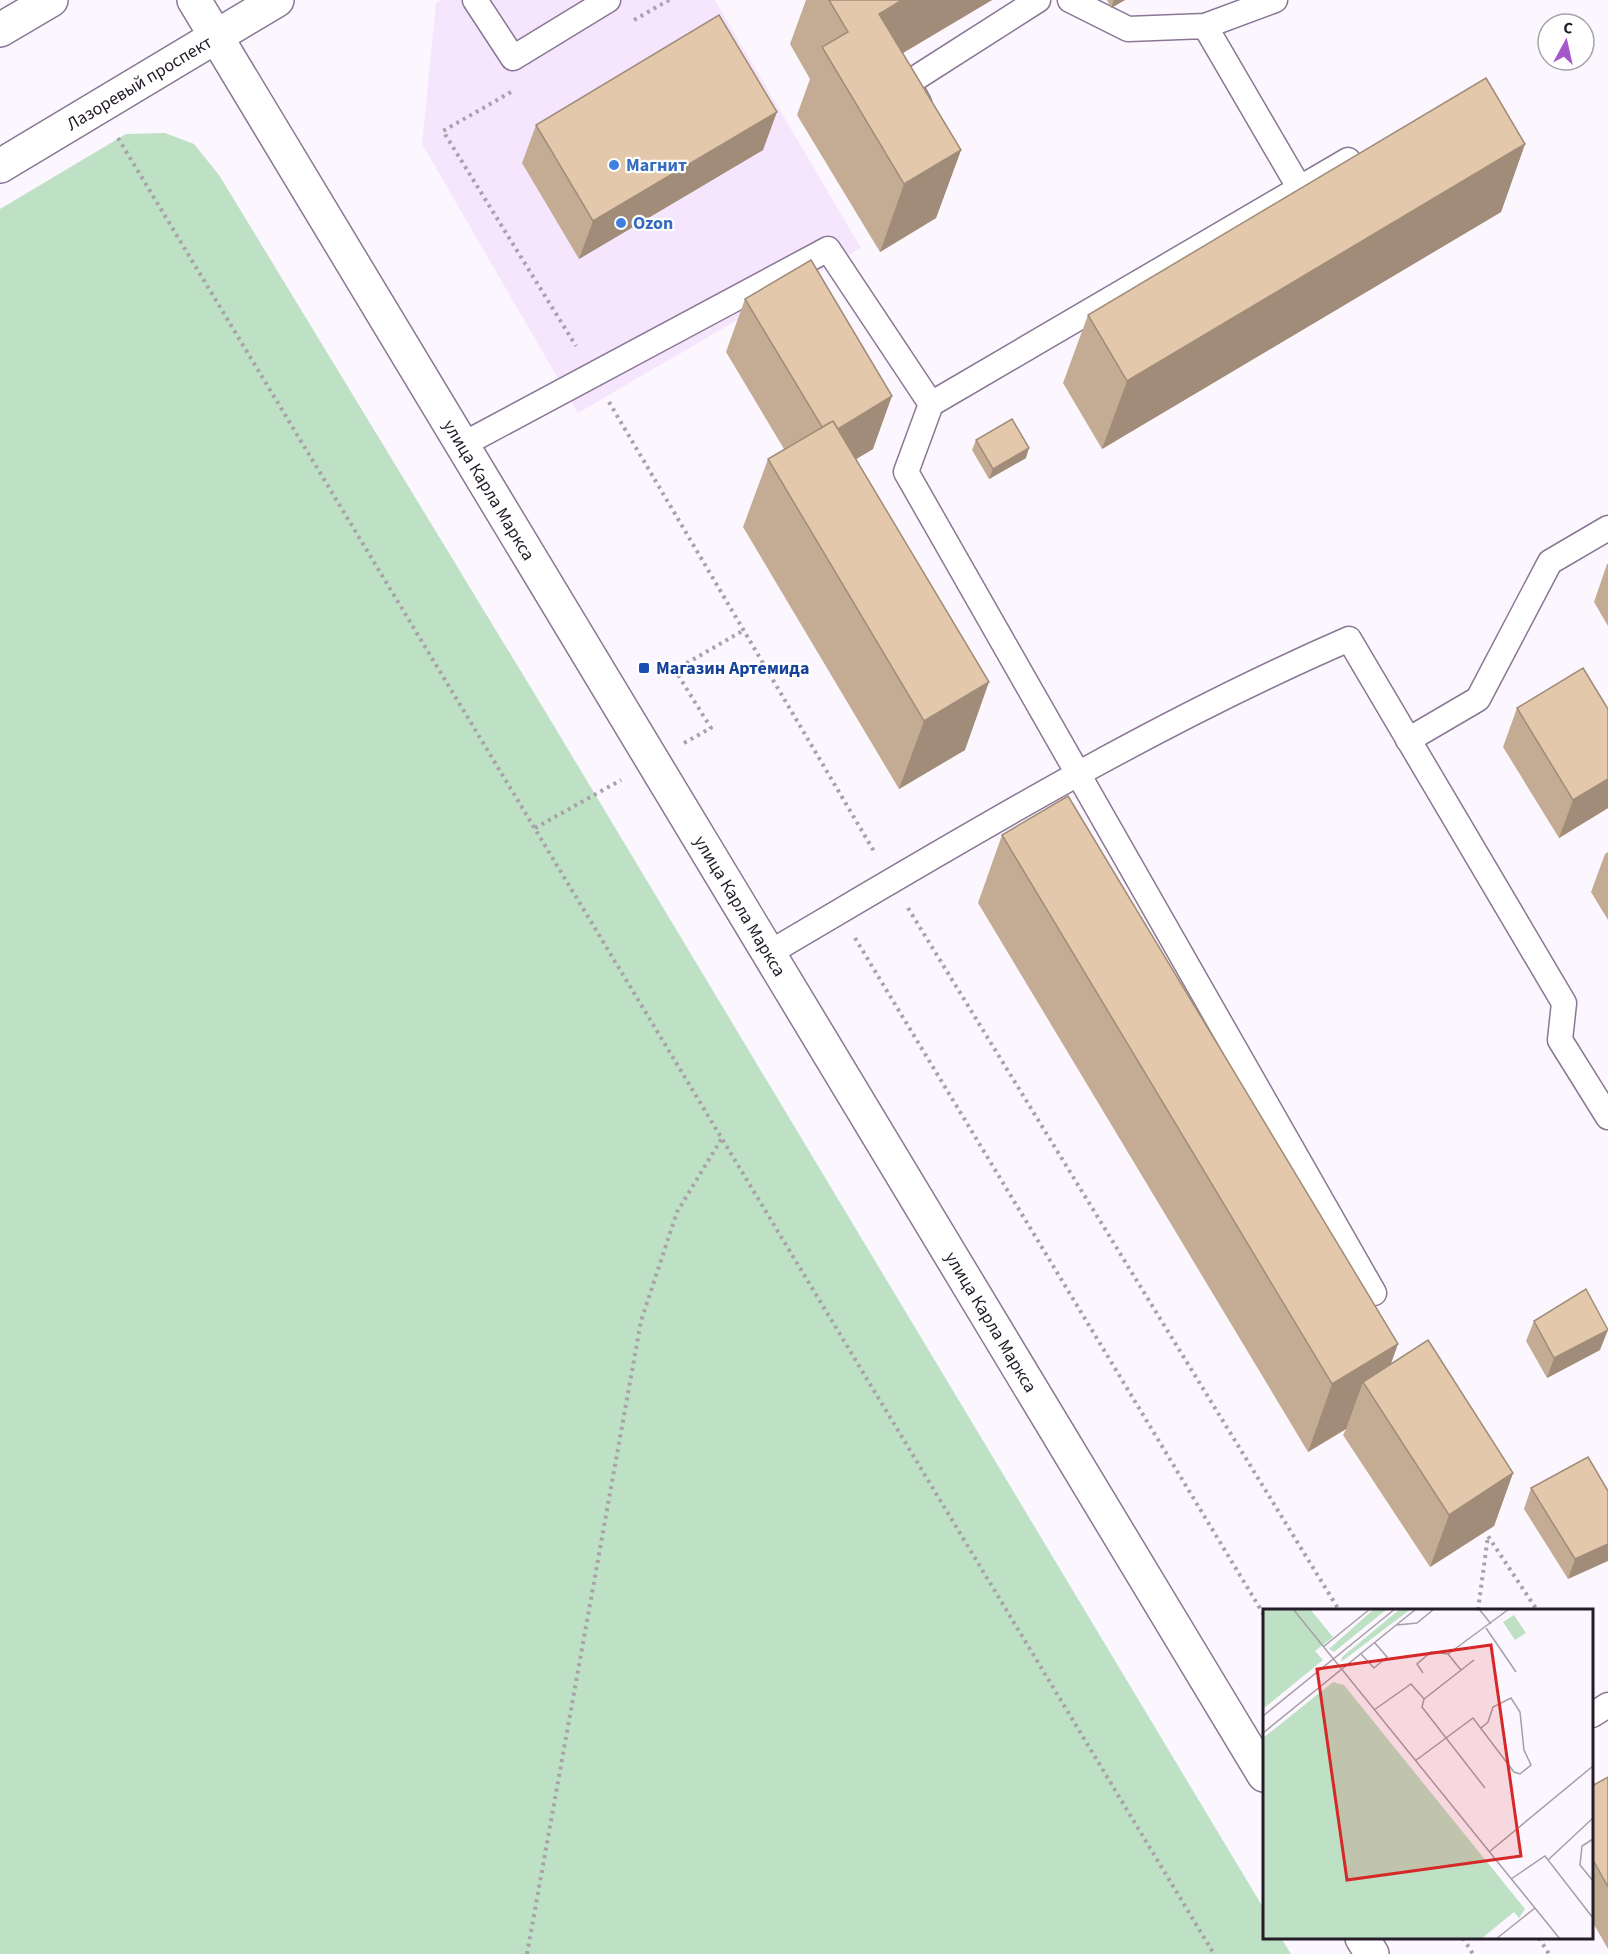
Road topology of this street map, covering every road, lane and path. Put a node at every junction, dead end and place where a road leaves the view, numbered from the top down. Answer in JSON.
{"nodes":[{"id":1,"x":51,"y":0,"type":"edge"},
{"id":2,"x":194,"y":0,"type":"edge"},
{"id":3,"x":277,"y":0,"type":"edge"},
{"id":4,"x":475,"y":0,"type":"edge"},
{"id":5,"x":608,"y":0,"type":"edge"},
{"id":6,"x":669,"y":0,"type":"edge"},
{"id":7,"x":1038,"y":0,"type":"edge"},
{"id":8,"x":1071,"y":0,"type":"edge"},
{"id":9,"x":1275,"y":0,"type":"edge"},
{"id":10,"x":628,"y":24,"type":"dead end"},
{"id":11,"x":1205,"y":26,"type":"junction"},
{"id":12,"x":0,"y":30,"type":"edge"},
{"id":13,"x":216,"y":37,"type":"junction"},
{"id":14,"x":515,"y":89,"type":"dead end"},
{"id":15,"x":99,"y":107,"type":"junction"},
{"id":16,"x":930,"y":123,"type":"edge"},
{"id":17,"x":1370,"y":148,"type":"edge"},
{"id":18,"x":0,"y":166,"type":"edge"},
{"id":19,"x":1300,"y":189,"type":"junction"},
{"id":20,"x":594,"y":375,"type":"junction"},
{"id":21,"x":931,"y":404,"type":"junction"},
{"id":22,"x":462,"y":445,"type":"junction"},
{"id":23,"x":1608,"y":528,"type":"edge"},
{"id":24,"x":1408,"y":740,"type":"junction"},
{"id":25,"x":1078,"y":772,"type":"junction"},
{"id":26,"x":892,"y":882,"type":"junction"},
{"id":27,"x":839,"y":912,"type":"junction"},
{"id":28,"x":769,"y":953,"type":"junction"},
{"id":29,"x":1608,"y":1117,"type":"edge"},
{"id":30,"x":722,"y":1138,"type":"junction"},
{"id":31,"x":1374,"y":1293,"type":"dead end"},
{"id":32,"x":1338,"y":1609,"type":"edge"},
{"id":33,"x":1478,"y":1609,"type":"edge"},
{"id":34,"x":1536,"y":1609,"type":"edge"},
{"id":35,"x":1263,"y":1614,"type":"edge"},
{"id":36,"x":1608,"y":1705,"type":"edge"},
{"id":37,"x":1593,"y":1714,"type":"edge"},
{"id":38,"x":1263,"y":1773,"type":"edge"},
{"id":39,"x":1363,"y":1939,"type":"edge"},
{"id":40,"x":1464,"y":1939,"type":"edge"},
{"id":41,"x":1540,"y":1939,"type":"edge"},
{"id":42,"x":527,"y":1954,"type":"edge"},
{"id":43,"x":1214,"y":1954,"type":"edge"},
{"id":44,"x":1372,"y":1954,"type":"edge"},
{"id":45,"x":1473,"y":1954,"type":"edge"},
{"id":46,"x":1549,"y":1954,"type":"edge"}],
"edges":[{"from":1,"to":12,"type":"street"},
{"from":2,"to":13,"type":"street","name":"улица Карла Маркса"},
{"from":3,"to":13,"type":"street","name":"Лазоревый проспект"},
{"from":4,"to":5,"type":"lane"},
{"from":6,"to":10,"type":"path"},
{"from":7,"to":16,"type":"lane"},
{"from":8,"to":11,"type":"lane"},
{"from":9,"to":11,"type":"lane"},
{"from":11,"to":19,"type":"lane"},
{"from":13,"to":15,"type":"street","name":"Лазоревый проспект"},
{"from":13,"to":22,"type":"street","name":"улица Карла Маркса"},
{"from":14,"to":20,"type":"path"},
{"from":15,"to":18,"type":"street","name":"Лазоревый проспект"},
{"from":15,"to":30,"type":"path"},
{"from":17,"to":19,"type":"lane"},
{"from":19,"to":21,"type":"lane"},
{"from":20,"to":21,"type":"lane"},
{"from":20,"to":22,"type":"lane"},
{"from":20,"to":26,"type":"path"},
{"from":21,"to":25,"type":"lane"},
{"from":22,"to":28,"type":"street","name":"улица Карла Маркса"},
{"from":23,"to":24,"type":"lane"},
{"from":24,"to":25,"type":"lane"},
{"from":24,"to":29,"type":"lane"},
{"from":25,"to":26,"type":"lane"},
{"from":25,"to":31,"type":"lane"},
{"from":26,"to":27,"type":"lane"},
{"from":26,"to":32,"type":"path"},
{"from":27,"to":28,"type":"lane"},
{"from":27,"to":35,"type":"path"},
{"from":28,"to":38,"type":"street","name":"улица Карла Маркса"},
{"from":30,"to":42,"type":"path"},
{"from":30,"to":43,"type":"path"},
{"from":33,"to":34,"type":"path"},
{"from":36,"to":37,"type":"lane"},
{"from":39,"to":44,"type":"street"},
{"from":40,"to":45,"type":"path"},
{"from":41,"to":46,"type":"path"}]}
